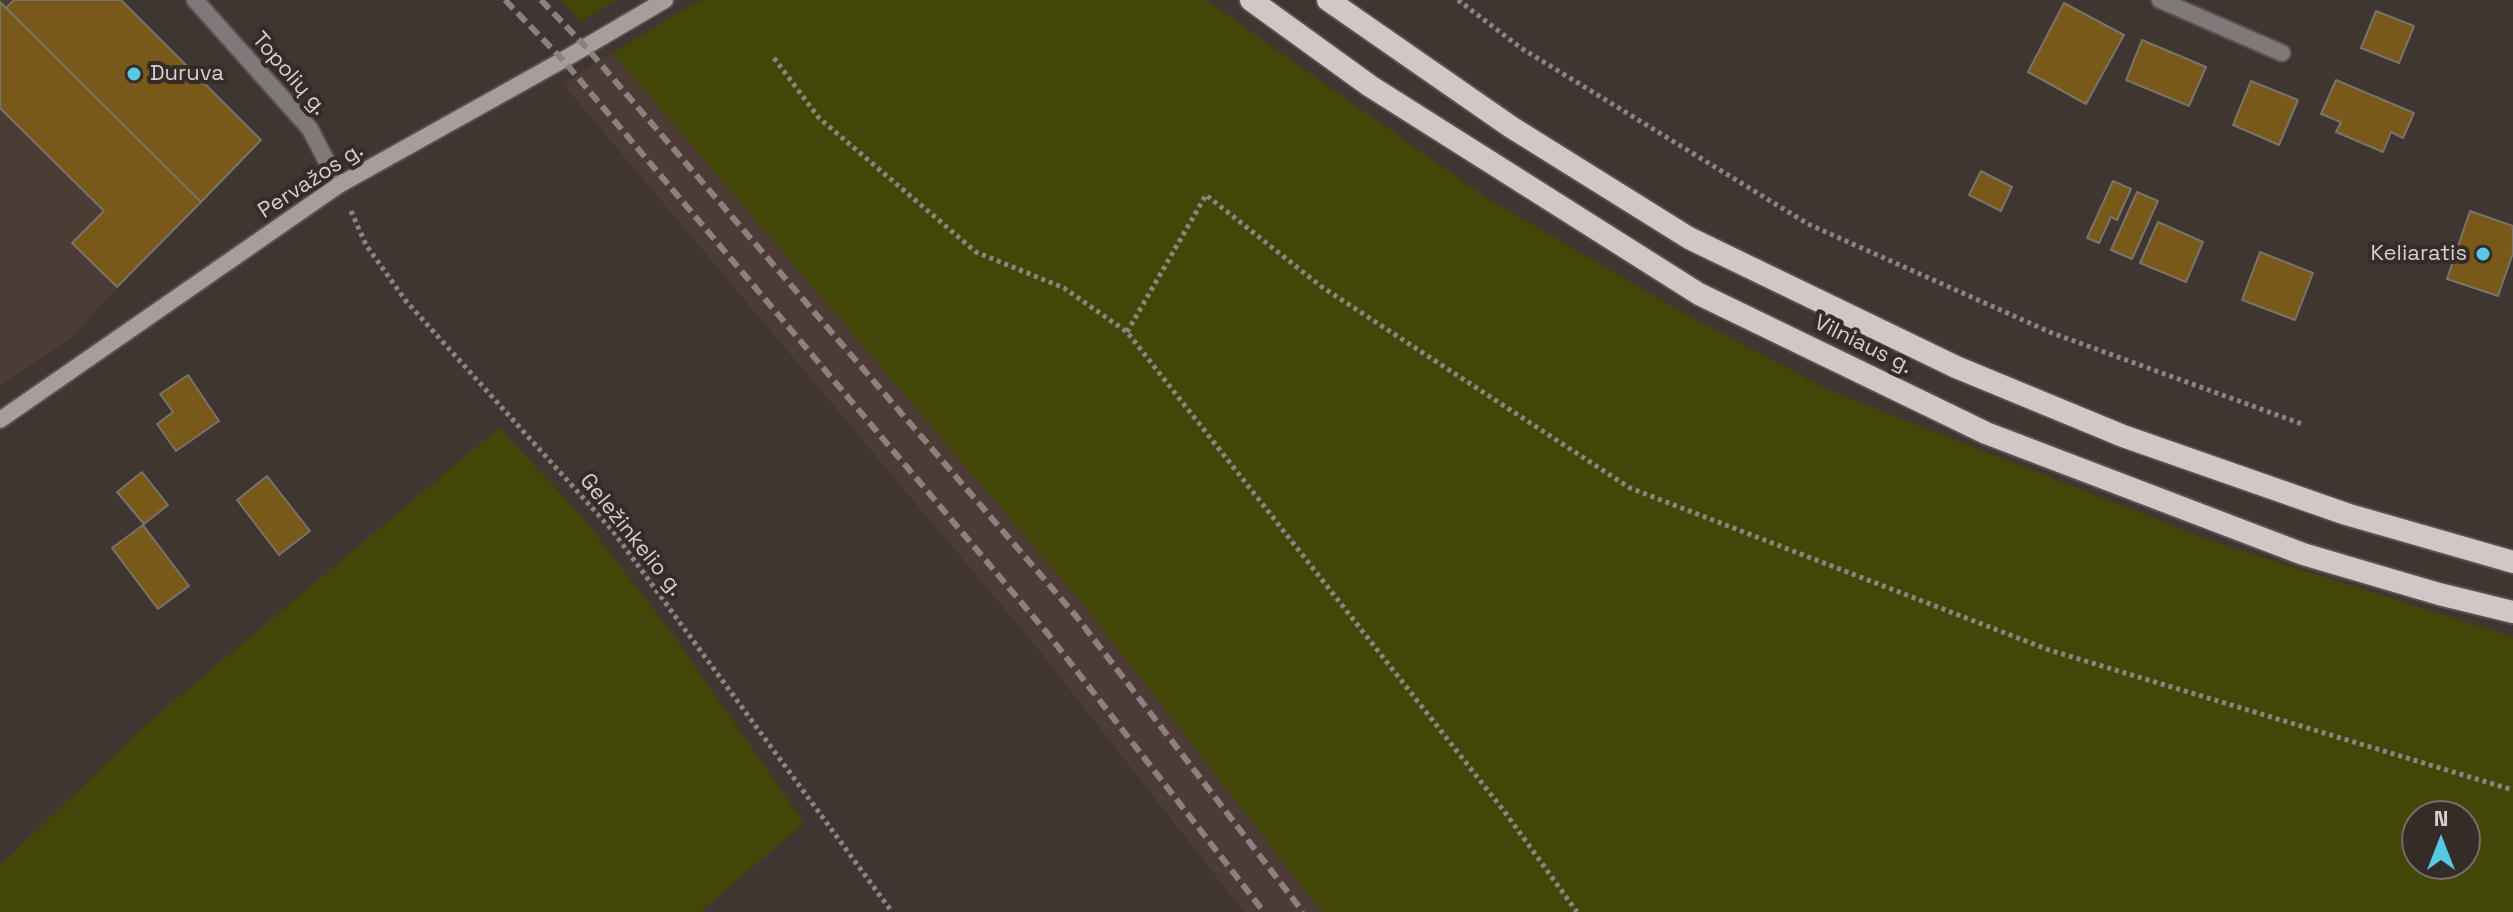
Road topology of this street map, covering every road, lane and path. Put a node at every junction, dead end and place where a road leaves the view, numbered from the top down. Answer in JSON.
{"nodes":[{"id":1,"x":195,"y":0,"type":"edge"},
{"id":2,"x":1251,"y":0,"type":"edge"},
{"id":3,"x":1328,"y":0,"type":"edge"},
{"id":4,"x":2160,"y":0,"type":"edge"},
{"id":5,"x":664,"y":1,"type":"edge"},
{"id":6,"x":1462,"y":1,"type":"edge"},
{"id":7,"x":2282,"y":53,"type":"dead end"},
{"id":8,"x":774,"y":58,"type":"dead end"},
{"id":9,"x":339,"y":185,"type":"junction"},
{"id":10,"x":1127,"y":332,"type":"junction"},
{"id":11,"x":0,"y":420,"type":"edge"},
{"id":12,"x":2302,"y":424,"type":"dead end"},
{"id":13,"x":2513,"y":562,"type":"edge"},
{"id":14,"x":2513,"y":612,"type":"edge"},
{"id":15,"x":2513,"y":790,"type":"edge"},
{"id":16,"x":892,"y":912,"type":"edge"},
{"id":17,"x":1577,"y":912,"type":"edge"}],
"edges":[{"from":1,"to":9,"type":"street","name":"Topolių g."},
{"from":2,"to":14,"type":"highway","name":"Vilniaus g."},
{"from":3,"to":13,"type":"highway","name":"Vilniaus g."},
{"from":4,"to":7,"type":"street"},
{"from":5,"to":9,"type":"main road","name":"Pervažos g."},
{"from":6,"to":12,"type":"path"},
{"from":8,"to":10,"type":"path"},
{"from":9,"to":11,"type":"main road","name":"Pervažos g."},
{"from":9,"to":16,"type":"path","name":"Geležinkelio g."},
{"from":10,"to":15,"type":"path"},
{"from":10,"to":17,"type":"path"}]}
